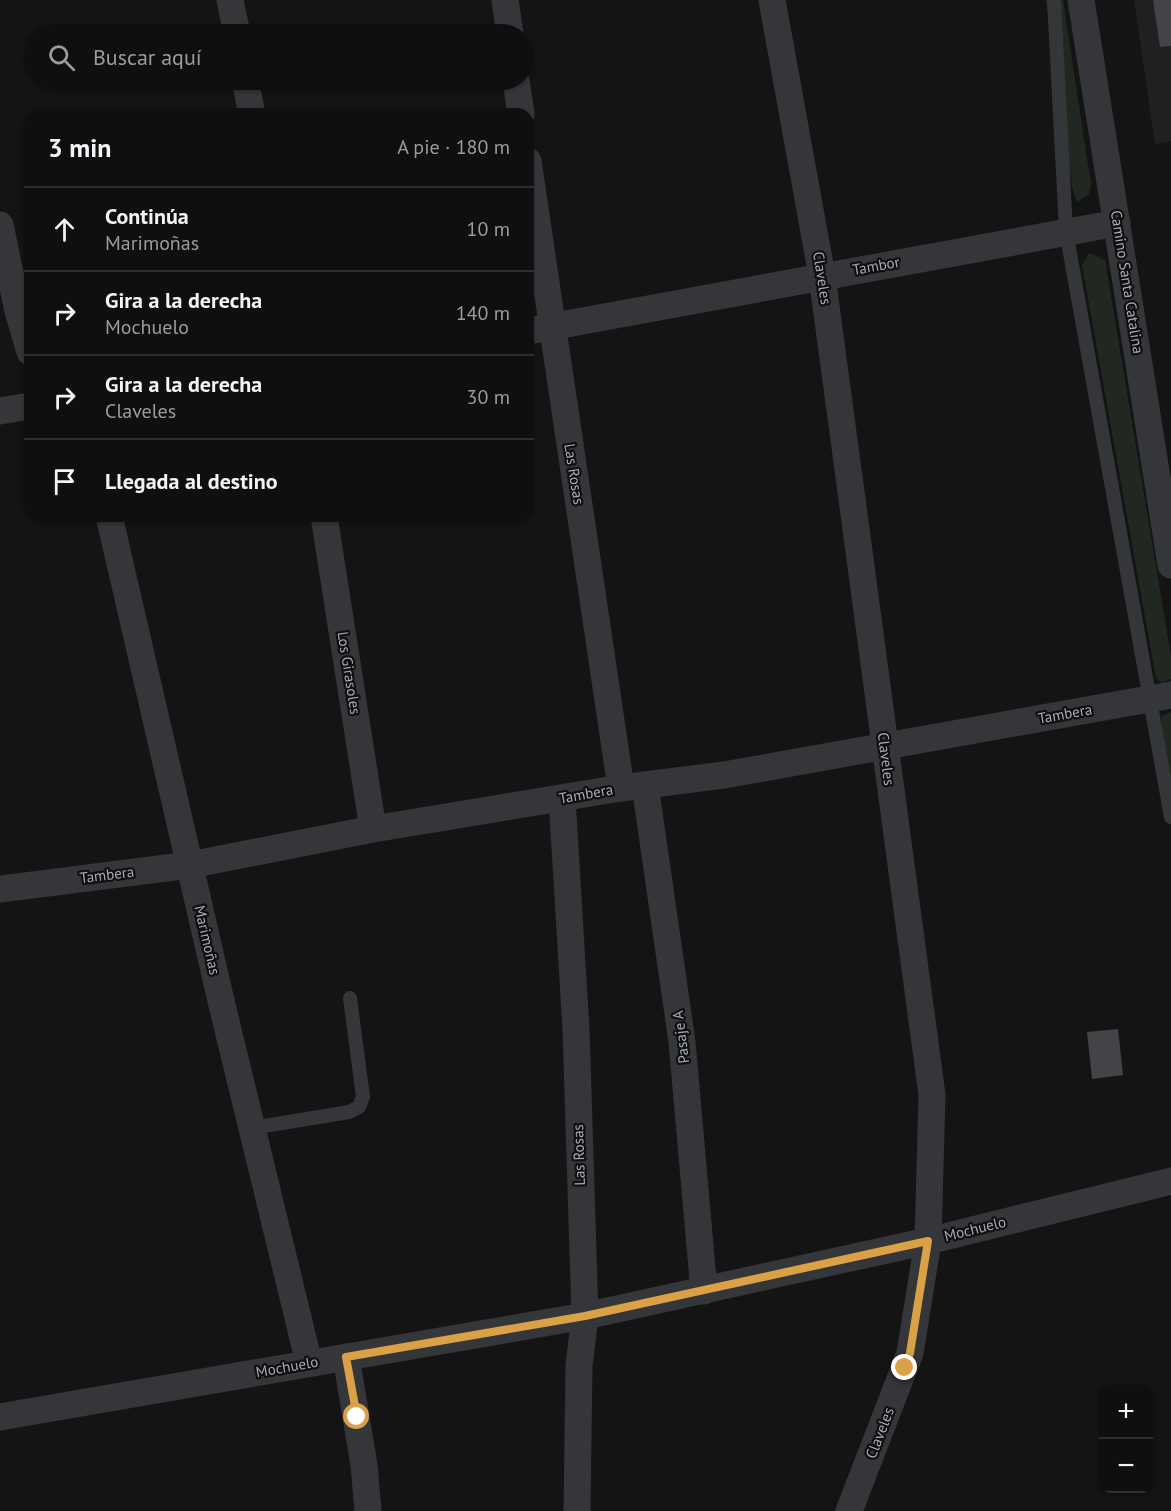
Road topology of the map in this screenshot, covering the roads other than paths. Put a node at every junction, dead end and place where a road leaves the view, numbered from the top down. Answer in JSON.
{"nodes":[{"id":1,"x":230,"y":0,"type":"edge"},
{"id":2,"x":505,"y":0,"type":"edge"},
{"id":3,"x":772,"y":0,"type":"edge"},
{"id":4,"x":1054,"y":0,"type":"edge"},
{"id":5,"x":1081,"y":0,"type":"edge"},
{"id":6,"x":235,"y":24,"type":"edge"},
{"id":7,"x":509,"y":24,"type":"edge"},
{"id":8,"x":247,"y":90,"type":"edge"},
{"id":9,"x":517,"y":90,"type":"edge"},
{"id":10,"x":251,"y":108,"type":"edge"},
{"id":11,"x":520,"y":108,"type":"edge"},
{"id":12,"x":1118,"y":223,"type":"junction"},
{"id":13,"x":0,"y":225,"type":"edge"},
{"id":14,"x":1066,"y":231,"type":"junction"},
{"id":15,"x":534,"y":246,"type":"edge"},
{"id":16,"x":822,"y":276,"type":"junction"},
{"id":17,"x":540,"y":330,"type":"edge"},
{"id":18,"x":24,"y":332,"type":"edge"},
{"id":19,"x":24,"y":406,"type":"edge"},
{"id":20,"x":0,"y":411,"type":"edge"},
{"id":21,"x":111,"y":522,"type":"edge"},
{"id":22,"x":325,"y":522,"type":"edge"},
{"id":23,"x":1171,"y":565,"type":"edge"},
{"id":24,"x":1161,"y":697,"type":"edge"},
{"id":25,"x":885,"y":746,"type":"junction"},
{"id":26,"x":633,"y":786,"type":"junction"},
{"id":27,"x":562,"y":798,"type":"junction"},
{"id":28,"x":1171,"y":817,"type":"edge"},
{"id":29,"x":374,"y":829,"type":"junction"},
{"id":30,"x":190,"y":864,"type":"junction"},
{"id":31,"x":0,"y":889,"type":"edge"},
{"id":32,"x":350,"y":998,"type":"dead end"},
{"id":33,"x":252,"y":1128,"type":"junction"},
{"id":34,"x":1171,"y":1181,"type":"edge"},
{"id":35,"x":928,"y":1241,"type":"junction"},
{"id":36,"x":704,"y":1291,"type":"junction"},
{"id":37,"x":585,"y":1316,"type":"junction"},
{"id":38,"x":346,"y":1357,"type":"junction"},
{"id":39,"x":309,"y":1363,"type":"junction"},
{"id":40,"x":0,"y":1417,"type":"edge"},
{"id":41,"x":368,"y":1511,"type":"edge"},
{"id":42,"x":577,"y":1511,"type":"edge"},
{"id":43,"x":849,"y":1511,"type":"edge"}],
"edges":[{"from":1,"to":6,"type":"street"},
{"from":2,"to":7,"type":"street"},
{"from":3,"to":16,"type":"street","name":"Claveles"},
{"from":4,"to":14,"type":"lane"},
{"from":5,"to":12,"type":"street","name":"Camino Santa Catalina"},
{"from":8,"to":10,"type":"street"},
{"from":9,"to":11,"type":"street"},
{"from":12,"to":14,"type":"street","name":"Tambor"},
{"from":12,"to":23,"type":"street","name":"Camino Santa Catalina"},
{"from":13,"to":18,"type":"street"},
{"from":14,"to":16,"type":"street","name":"Tambor"},
{"from":14,"to":24,"type":"lane"},
{"from":15,"to":17,"type":"street","name":"Las Rosas"},
{"from":16,"to":17,"type":"street","name":"Tambor"},
{"from":16,"to":25,"type":"street","name":"Claveles"},
{"from":17,"to":26,"type":"street","name":"Las Rosas"},
{"from":19,"to":20,"type":"street"},
{"from":21,"to":30,"type":"street","name":"Marimoñas"},
{"from":22,"to":29,"type":"street","name":"Los Girasoles"},
{"from":24,"to":25,"type":"street","name":"Tambera"},
{"from":24,"to":28,"type":"lane"},
{"from":25,"to":26,"type":"street","name":"Tambera"},
{"from":25,"to":35,"type":"street","name":"Claveles"},
{"from":26,"to":27,"type":"street","name":"Tambera"},
{"from":26,"to":36,"type":"street","name":"Pasaje A"},
{"from":27,"to":29,"type":"street","name":"Tambera"},
{"from":27,"to":37,"type":"street","name":"Las Rosas"},
{"from":29,"to":30,"type":"street","name":"Tambera"},
{"from":30,"to":31,"type":"street","name":"Tambera"},
{"from":30,"to":33,"type":"street","name":"Marimoñas"},
{"from":32,"to":33,"type":"lane"},
{"from":33,"to":39,"type":"street","name":"Marimoñas"},
{"from":34,"to":35,"type":"street","name":"Mochuelo"},
{"from":35,"to":36,"type":"street","name":"Mochuelo"},
{"from":35,"to":43,"type":"street","name":"Claveles"},
{"from":36,"to":37,"type":"street","name":"Mochuelo"},
{"from":37,"to":38,"type":"street","name":"Mochuelo"},
{"from":37,"to":42,"type":"street","name":"Las Rosas"},
{"from":38,"to":39,"type":"street","name":"Mochuelo"},
{"from":38,"to":41,"type":"street"},
{"from":39,"to":40,"type":"street","name":"Mochuelo"}]}
